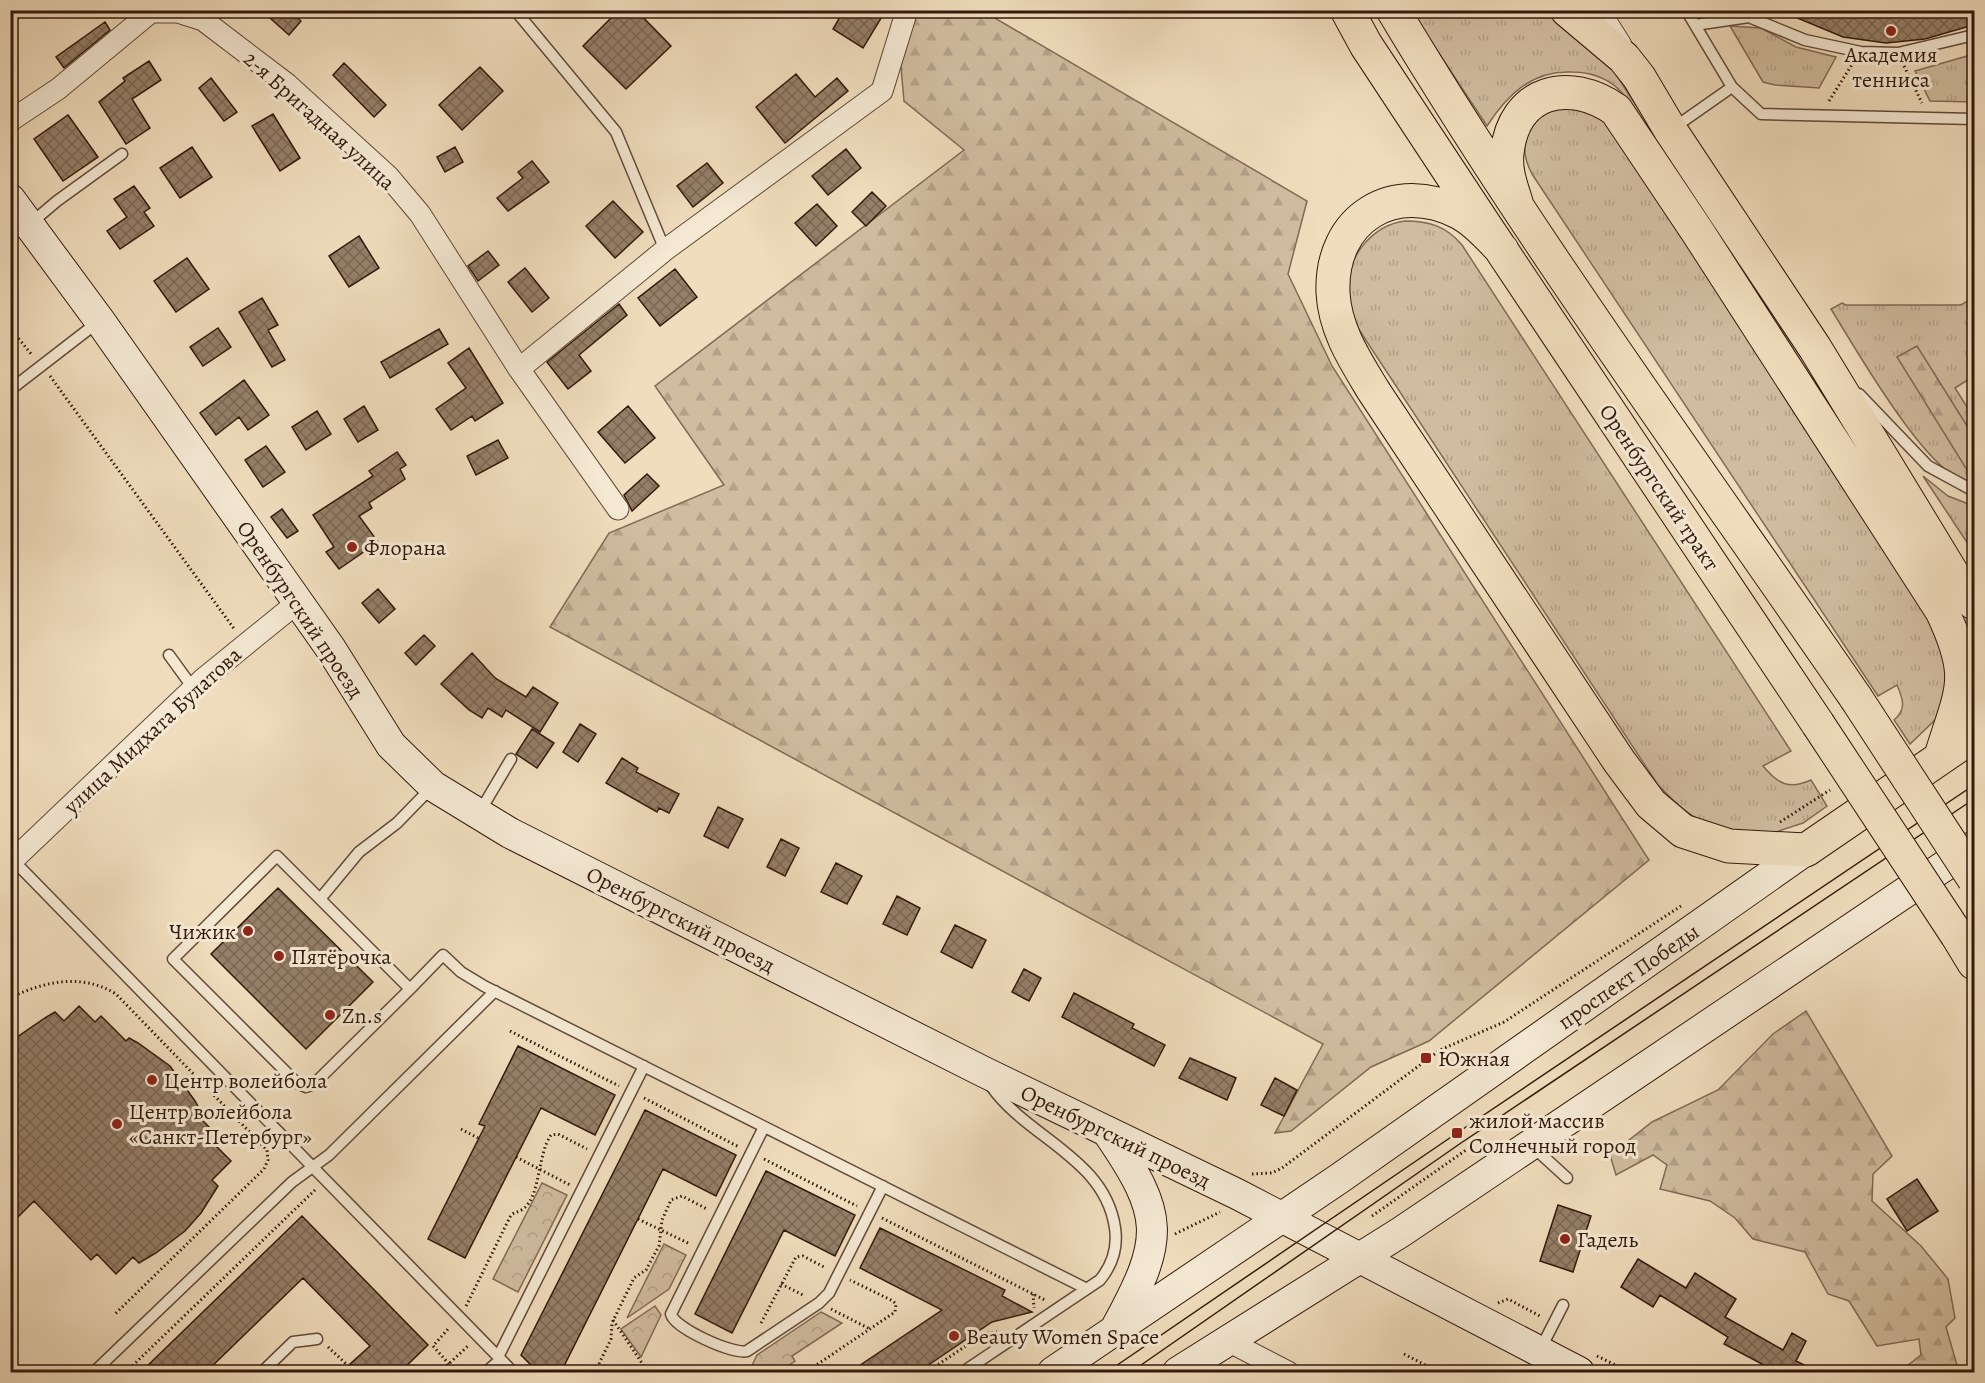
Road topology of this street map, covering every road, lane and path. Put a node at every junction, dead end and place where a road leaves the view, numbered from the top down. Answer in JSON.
{"nodes":[{"id":1,"x":515,"y":10,"type":"edge"},
{"id":2,"x":907,"y":10,"type":"edge"},
{"id":3,"x":1347,"y":10,"type":"edge"},
{"id":4,"x":1393,"y":10,"type":"edge"},
{"id":5,"x":1567,"y":10,"type":"edge"},
{"id":6,"x":1599,"y":10,"type":"edge"},
{"id":7,"x":1686,"y":10,"type":"edge"},
{"id":8,"x":151,"y":11,"type":"edge"},
{"id":9,"x":1695,"y":25,"type":"junction"},
{"id":10,"x":1974,"y":35,"type":"edge"},
{"id":11,"x":1861,"y":52,"type":"junction"},
{"id":12,"x":1898,"y":53,"type":"junction"},
{"id":13,"x":1639,"y":77,"type":"junction"},
{"id":14,"x":1732,"y":87,"type":"junction"},
{"id":15,"x":1819,"y":116,"type":"junction"},
{"id":16,"x":1929,"y":118,"type":"junction"},
{"id":17,"x":1974,"y":119,"type":"edge"},
{"id":18,"x":10,"y":122,"type":"edge"},
{"id":19,"x":1671,"y":131,"type":"junction"},
{"id":20,"x":122,"y":154,"type":"dead end"},
{"id":21,"x":10,"y":199,"type":"edge"},
{"id":22,"x":1516,"y":202,"type":"junction"},
{"id":23,"x":29,"y":225,"type":"junction"},
{"id":24,"x":665,"y":250,"type":"junction"},
{"id":25,"x":1502,"y":250,"type":"junction"},
{"id":26,"x":100,"y":321,"type":"junction"},
{"id":27,"x":10,"y":328,"type":"edge"},
{"id":28,"x":1815,"y":348,"type":"junction"},
{"id":29,"x":42,"y":366,"type":"junction"},
{"id":30,"x":519,"y":369,"type":"junction"},
{"id":31,"x":10,"y":390,"type":"edge"},
{"id":32,"x":1974,"y":491,"type":"edge"},
{"id":33,"x":618,"y":508,"type":"dead end"},
{"id":34,"x":298,"y":602,"type":"junction"},
{"id":35,"x":1974,"y":603,"type":"edge"},
{"id":36,"x":243,"y":647,"type":"junction"},
{"id":37,"x":168,"y":656,"type":"dead end"},
{"id":38,"x":193,"y":688,"type":"junction"},
{"id":39,"x":1974,"y":735,"type":"edge"},
{"id":40,"x":1941,"y":756,"type":"junction"},
{"id":41,"x":511,"y":759,"type":"dead end"},
{"id":42,"x":433,"y":786,"type":"junction"},
{"id":43,"x":478,"y":815,"type":"junction"},
{"id":44,"x":1974,"y":846,"type":"edge"},
{"id":45,"x":1806,"y":850,"type":"junction"},
{"id":46,"x":12,"y":862,"type":"edge"},
{"id":47,"x":1974,"y":879,"type":"edge"},
{"id":48,"x":320,"y":899,"type":"junction"},
{"id":49,"x":1689,"y":901,"type":"dead end"},
{"id":50,"x":1974,"y":963,"type":"edge"},
{"id":51,"x":410,"y":989,"type":"junction"},
{"id":52,"x":495,"y":991,"type":"junction"},
{"id":53,"x":10,"y":999,"type":"edge"},
{"id":54,"x":510,"y":1031,"type":"dead end"},
{"id":55,"x":644,"y":1066,"type":"junction"},
{"id":56,"x":984,"y":1072,"type":"junction"},
{"id":57,"x":631,"y":1092,"type":"junction"},
{"id":58,"x":764,"y":1127,"type":"junction"},
{"id":59,"x":461,"y":1130,"type":"dead end"},
{"id":60,"x":1106,"y":1130,"type":"junction"},
{"id":61,"x":478,"y":1138,"type":"dead end"},
{"id":62,"x":1529,"y":1144,"type":"junction"},
{"id":63,"x":1466,"y":1150,"type":"dead end"},
{"id":64,"x":752,"y":1153,"type":"junction"},
{"id":65,"x":600,"y":1155,"type":"junction"},
{"id":66,"x":516,"y":1157,"type":"dead end"},
{"id":67,"x":312,"y":1167,"type":"junction"},
{"id":68,"x":539,"y":1169,"type":"junction"},
{"id":69,"x":1567,"y":1178,"type":"dead end"},
{"id":70,"x":325,"y":1180,"type":"junction"},
{"id":71,"x":1248,"y":1182,"type":"dead end"},
{"id":72,"x":883,"y":1186,"type":"junction"},
{"id":73,"x":1225,"y":1210,"type":"dead end"},
{"id":74,"x":870,"y":1212,"type":"junction"},
{"id":75,"x":720,"y":1215,"type":"junction"},
{"id":76,"x":1372,"y":1216,"type":"dead end"},
{"id":77,"x":1280,"y":1217,"type":"junction"},
{"id":78,"x":638,"y":1219,"type":"dead end"},
{"id":79,"x":661,"y":1230,"type":"junction"},
{"id":80,"x":1167,"y":1238,"type":"dead end"},
{"id":81,"x":702,"y":1251,"type":"junction"},
{"id":82,"x":1359,"y":1259,"type":"junction"},
{"id":83,"x":1087,"y":1289,"type":"junction"},
{"id":84,"x":1033,"y":1294,"type":"junction"},
{"id":85,"x":467,"y":1303,"type":"dead end"},
{"id":86,"x":1563,"y":1305,"type":"dead end"},
{"id":87,"x":1060,"y":1307,"type":"junction"},
{"id":88,"x":115,"y":1314,"type":"dead end"},
{"id":89,"x":1029,"y":1315,"type":"dead end"},
{"id":90,"x":459,"y":1318,"type":"junction"},
{"id":91,"x":613,"y":1320,"type":"junction"},
{"id":92,"x":1003,"y":1331,"type":"dead end"},
{"id":93,"x":1114,"y":1331,"type":"junction"},
{"id":94,"x":477,"y":1336,"type":"junction"},
{"id":95,"x":317,"y":1339,"type":"joint"},
{"id":96,"x":1228,"y":1341,"type":"junction"},
{"id":97,"x":1539,"y":1352,"type":"junction"},
{"id":98,"x":1404,"y":1354,"type":"dead end"},
{"id":99,"x":499,"y":1358,"type":"junction"},
{"id":100,"x":449,"y":1364,"type":"junction"},
{"id":101,"x":1277,"y":1370,"type":"edge"},
{"id":102,"x":94,"y":1372,"type":"edge"},
{"id":103,"x":126,"y":1372,"type":"edge"},
{"id":104,"x":262,"y":1372,"type":"edge"},
{"id":105,"x":355,"y":1372,"type":"edge"},
{"id":106,"x":440,"y":1372,"type":"edge"},
{"id":107,"x":486,"y":1372,"type":"edge"},
{"id":108,"x":513,"y":1372,"type":"edge"},
{"id":109,"x":595,"y":1372,"type":"edge"},
{"id":110,"x":648,"y":1372,"type":"edge"},
{"id":111,"x":927,"y":1372,"type":"edge"},
{"id":112,"x":963,"y":1372,"type":"edge"},
{"id":113,"x":1053,"y":1372,"type":"edge"},
{"id":114,"x":1178,"y":1372,"type":"edge"},
{"id":115,"x":1439,"y":1372,"type":"edge"},
{"id":116,"x":1580,"y":1372,"type":"edge"}],
"edges":[{"from":1,"to":24,"type":"lane"},
{"from":2,"to":24,"type":"street"},
{"from":3,"to":25,"type":"main road","name":"Оренбургский тракт"},
{"from":4,"to":22,"type":"main road","name":"Оренбургский тракт"},
{"from":5,"to":13,"type":"main road"},
{"from":6,"to":13,"type":"street"},
{"from":7,"to":9,"type":"lane"},
{"from":8,"to":18,"type":"street","name":"2-я Бригадная улица"},
{"from":8,"to":30,"type":"street","name":"2-я Бригадная улица"},
{"from":9,"to":11,"type":"lane"},
{"from":9,"to":14,"type":"lane"},
{"from":10,"to":12,"type":"lane"},
{"from":11,"to":12,"type":"lane"},
{"from":11,"to":15,"type":"path"},
{"from":12,"to":16,"type":"path"},
{"from":13,"to":19,"type":"main road"},
{"from":14,"to":15,"type":"lane"},
{"from":14,"to":19,"type":"lane"},
{"from":15,"to":16,"type":"lane"},
{"from":16,"to":17,"type":"lane"},
{"from":19,"to":28,"type":"main road"},
{"from":20,"to":23,"type":"lane"},
{"from":21,"to":23,"type":"main road","name":"Оренбургский проезд"},
{"from":22,"to":40,"type":"main road"},
{"from":22,"to":47,"type":"main road","name":"Оренбургский тракт","bridge":true},
{"from":23,"to":26,"type":"main road","name":"Оренбургский проезд"},
{"from":24,"to":30,"type":"street"},
{"from":25,"to":45,"type":"main road"},
{"from":25,"to":50,"type":"main road","name":"Оренбургский тракт","bridge":true},
{"from":26,"to":29,"type":"lane"},
{"from":26,"to":34,"type":"main road","name":"Оренбургский проезд"},
{"from":27,"to":29,"type":"path"},
{"from":28,"to":32,"type":"lane"},
{"from":28,"to":35,"type":"main road"},
{"from":29,"to":31,"type":"lane"},
{"from":29,"to":36,"type":"path"},
{"from":30,"to":33,"type":"street","name":"2-я Бригадная улица"},
{"from":34,"to":36,"type":"street","name":"улица Мидхата Булатова"},
{"from":34,"to":42,"type":"main road","name":"Оренбургский проезд"},
{"from":36,"to":38,"type":"street","name":"улица Мидхата Булатова"},
{"from":37,"to":38,"type":"lane"},
{"from":38,"to":46,"type":"street","name":"улица Мидхата Булатова"},
{"from":39,"to":40,"type":"main road","name":"проспект Победы"},
{"from":40,"to":45,"type":"main road","name":"проспект Победы"},
{"from":41,"to":43,"type":"lane"},
{"from":42,"to":43,"type":"main road","name":"Оренбургский проезд"},
{"from":42,"to":48,"type":"lane"},
{"from":43,"to":56,"type":"main road","name":"Оренбургский проезд"},
{"from":44,"to":62,"type":"main road"},
{"from":45,"to":77,"type":"main road","name":"проспект Победы"},
{"from":46,"to":67,"type":"lane"},
{"from":48,"to":51,"type":"lane"},
{"from":48,"to":51,"type":"lane"},
{"from":49,"to":71,"type":"path"},
{"from":51,"to":52,"type":"lane"},
{"from":52,"to":55,"type":"lane"},
{"from":52,"to":67,"type":"lane"},
{"from":53,"to":88,"type":"path"},
{"from":54,"to":57,"type":"path"},
{"from":55,"to":57,"type":"lane"},
{"from":55,"to":58,"type":"lane"},
{"from":56,"to":60,"type":"main road","name":"Оренбургский проезд"},
{"from":56,"to":83,"type":"lane"},
{"from":57,"to":64,"type":"path"},
{"from":57,"to":65,"type":"lane"},
{"from":58,"to":64,"type":"lane"},
{"from":58,"to":72,"type":"lane"},
{"from":59,"to":61,"type":"path"},
{"from":60,"to":77,"type":"main road","name":"Оренбургский проезд"},
{"from":60,"to":93,"type":"main road"},
{"from":62,"to":69,"type":"lane"},
{"from":62,"to":82,"type":"main road"},
{"from":63,"to":76,"type":"path"},
{"from":64,"to":74,"type":"path"},
{"from":64,"to":75,"type":"lane"},
{"from":65,"to":68,"type":"path"},
{"from":65,"to":99,"type":"lane"},
{"from":66,"to":68,"type":"path"},
{"from":67,"to":70,"type":"lane"},
{"from":67,"to":102,"type":"lane"},
{"from":68,"to":85,"type":"path"},
{"from":70,"to":90,"type":"lane"},
{"from":70,"to":103,"type":"path"},
{"from":72,"to":74,"type":"lane"},
{"from":72,"to":83,"type":"lane"},
{"from":73,"to":80,"type":"path"},
{"from":74,"to":81,"type":"lane"},
{"from":74,"to":84,"type":"path"},
{"from":75,"to":79,"type":"path"},
{"from":75,"to":81,"type":"lane"},
{"from":77,"to":82,"type":"main road","name":"Оренбургский проезд"},
{"from":77,"to":93,"type":"main road","name":"проспект Победы"},
{"from":78,"to":79,"type":"path"},
{"from":79,"to":81,"type":"path"},
{"from":79,"to":91,"type":"path"},
{"from":82,"to":96,"type":"main road"},
{"from":82,"to":97,"type":"main road","name":"Оренбургский проезд"},
{"from":83,"to":87,"type":"lane"},
{"from":84,"to":87,"type":"path"},
{"from":84,"to":89,"type":"path"},
{"from":86,"to":97,"type":"lane"},
{"from":87,"to":112,"type":"lane"},
{"from":90,"to":94,"type":"lane"},
{"from":90,"to":100,"type":"path"},
{"from":91,"to":109,"type":"path"},
{"from":91,"to":110,"type":"path"},
{"from":92,"to":111,"type":"path"},
{"from":93,"to":113,"type":"main road","name":"проспект Победы"},
{"from":94,"to":99,"type":"lane"},
{"from":94,"to":100,"type":"path"},
{"from":95,"to":104,"type":"lane"},
{"from":95,"to":105,"type":"path"},
{"from":96,"to":101,"type":"street"},
{"from":96,"to":114,"type":"main road"},
{"from":97,"to":116,"type":"main road","name":"Оренбургский проезд"},
{"from":98,"to":115,"type":"path"},
{"from":99,"to":107,"type":"lane"},
{"from":99,"to":108,"type":"lane"},
{"from":100,"to":106,"type":"path"}]}
